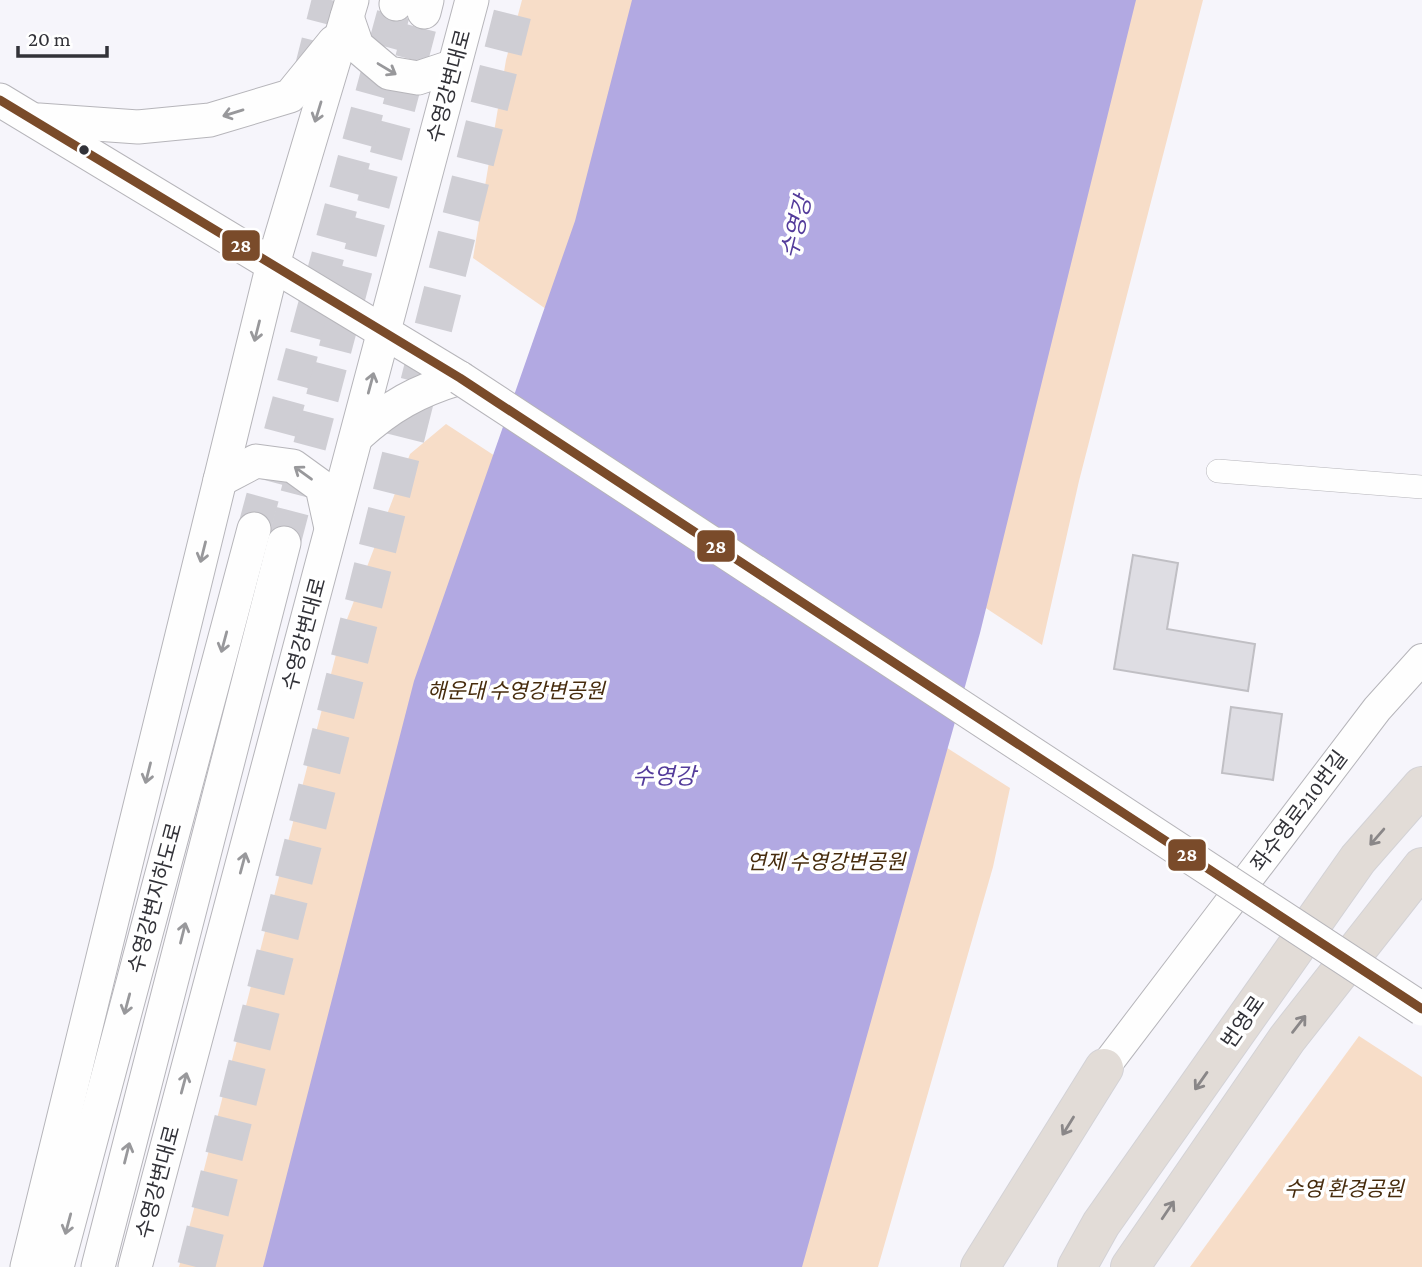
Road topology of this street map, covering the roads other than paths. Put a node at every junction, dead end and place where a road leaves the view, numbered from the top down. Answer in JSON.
{"nodes":[{"id":1,"x":472,"y":0,"type":"edge"},
{"id":2,"x":347,"y":17,"type":"edge"},
{"id":3,"x":454,"y":66,"type":"junction"},
{"id":4,"x":0,"y":100,"type":"edge"},
{"id":5,"x":34,"y":120,"type":"junction"},
{"id":6,"x":273,"y":264,"type":"junction"},
{"id":7,"x":385,"y":332,"type":"junction"},
{"id":8,"x":460,"y":378,"type":"junction"},
{"id":9,"x":357,"y":436,"type":"junction"},
{"id":10,"x":1218,"y":471,"type":"dead end"},
{"id":11,"x":220,"y":480,"type":"junction"},
{"id":12,"x":1422,"y":487,"type":"edge"},
{"id":13,"x":254,"y":529,"type":"tunnel mouth"},
{"id":14,"x":332,"y":531,"type":"junction"},
{"id":15,"x":284,"y":543,"type":"tunnel mouth"},
{"id":16,"x":1422,"y":659,"type":"edge"},
{"id":17,"x":1422,"y":786,"type":"edge"},
{"id":18,"x":1422,"y":867,"type":"edge"},
{"id":19,"x":1422,"y":1009,"type":"edge"},
{"id":20,"x":1104,"y":1068,"type":"joint"},
{"id":21,"x":27,"y":1267,"type":"edge"},
{"id":22,"x":57,"y":1267,"type":"edge"},
{"id":23,"x":98,"y":1267,"type":"edge"},
{"id":24,"x":135,"y":1267,"type":"edge"},
{"id":25,"x":980,"y":1267,"type":"edge"},
{"id":26,"x":1077,"y":1267,"type":"edge"},
{"id":27,"x":1130,"y":1267,"type":"edge"}],
"edges":[{"from":1,"to":3,"type":"main road","name":"수영강변대로"},
{"from":2,"to":3,"type":"main road","one_way":true},
{"from":2,"to":5,"type":"main road","one_way":true},
{"from":2,"to":6,"type":"main road","one_way":true},
{"from":3,"to":7,"type":"main road","name":"수영강변대로"},
{"from":4,"to":5,"type":"main road"},
{"from":5,"to":6,"type":"main road"},
{"from":6,"to":7,"type":"main road"},
{"from":6,"to":11,"type":"main road","one_way":true},
{"from":7,"to":8,"type":"main road"},
{"from":9,"to":7,"type":"main road","name":"수영강변대로","one_way":true},
{"from":8,"to":9,"type":"main road"},
{"from":8,"to":19,"type":"main road","bridge":true},
{"from":9,"to":14,"type":"main road","name":"수영강변대로"},
{"from":10,"to":12,"type":"street"},
{"from":14,"to":11,"type":"main road","one_way":true},
{"from":11,"to":21,"type":"main road","one_way":true},
{"from":13,"to":22,"type":"main road","name":"수영강변지하도로","one_way":true},
{"from":24,"to":14,"type":"main road","name":"수영강변대로","one_way":true},
{"from":23,"to":15,"type":"main road","name":"수영강변지하도로","one_way":true},
{"from":16,"to":20,"type":"street","name":"좌수영로210번길"},
{"from":17,"to":26,"type":"highway","name":"번영로","one_way":true},
{"from":27,"to":18,"type":"highway","one_way":true},
{"from":20,"to":25,"type":"highway","one_way":true}]}
